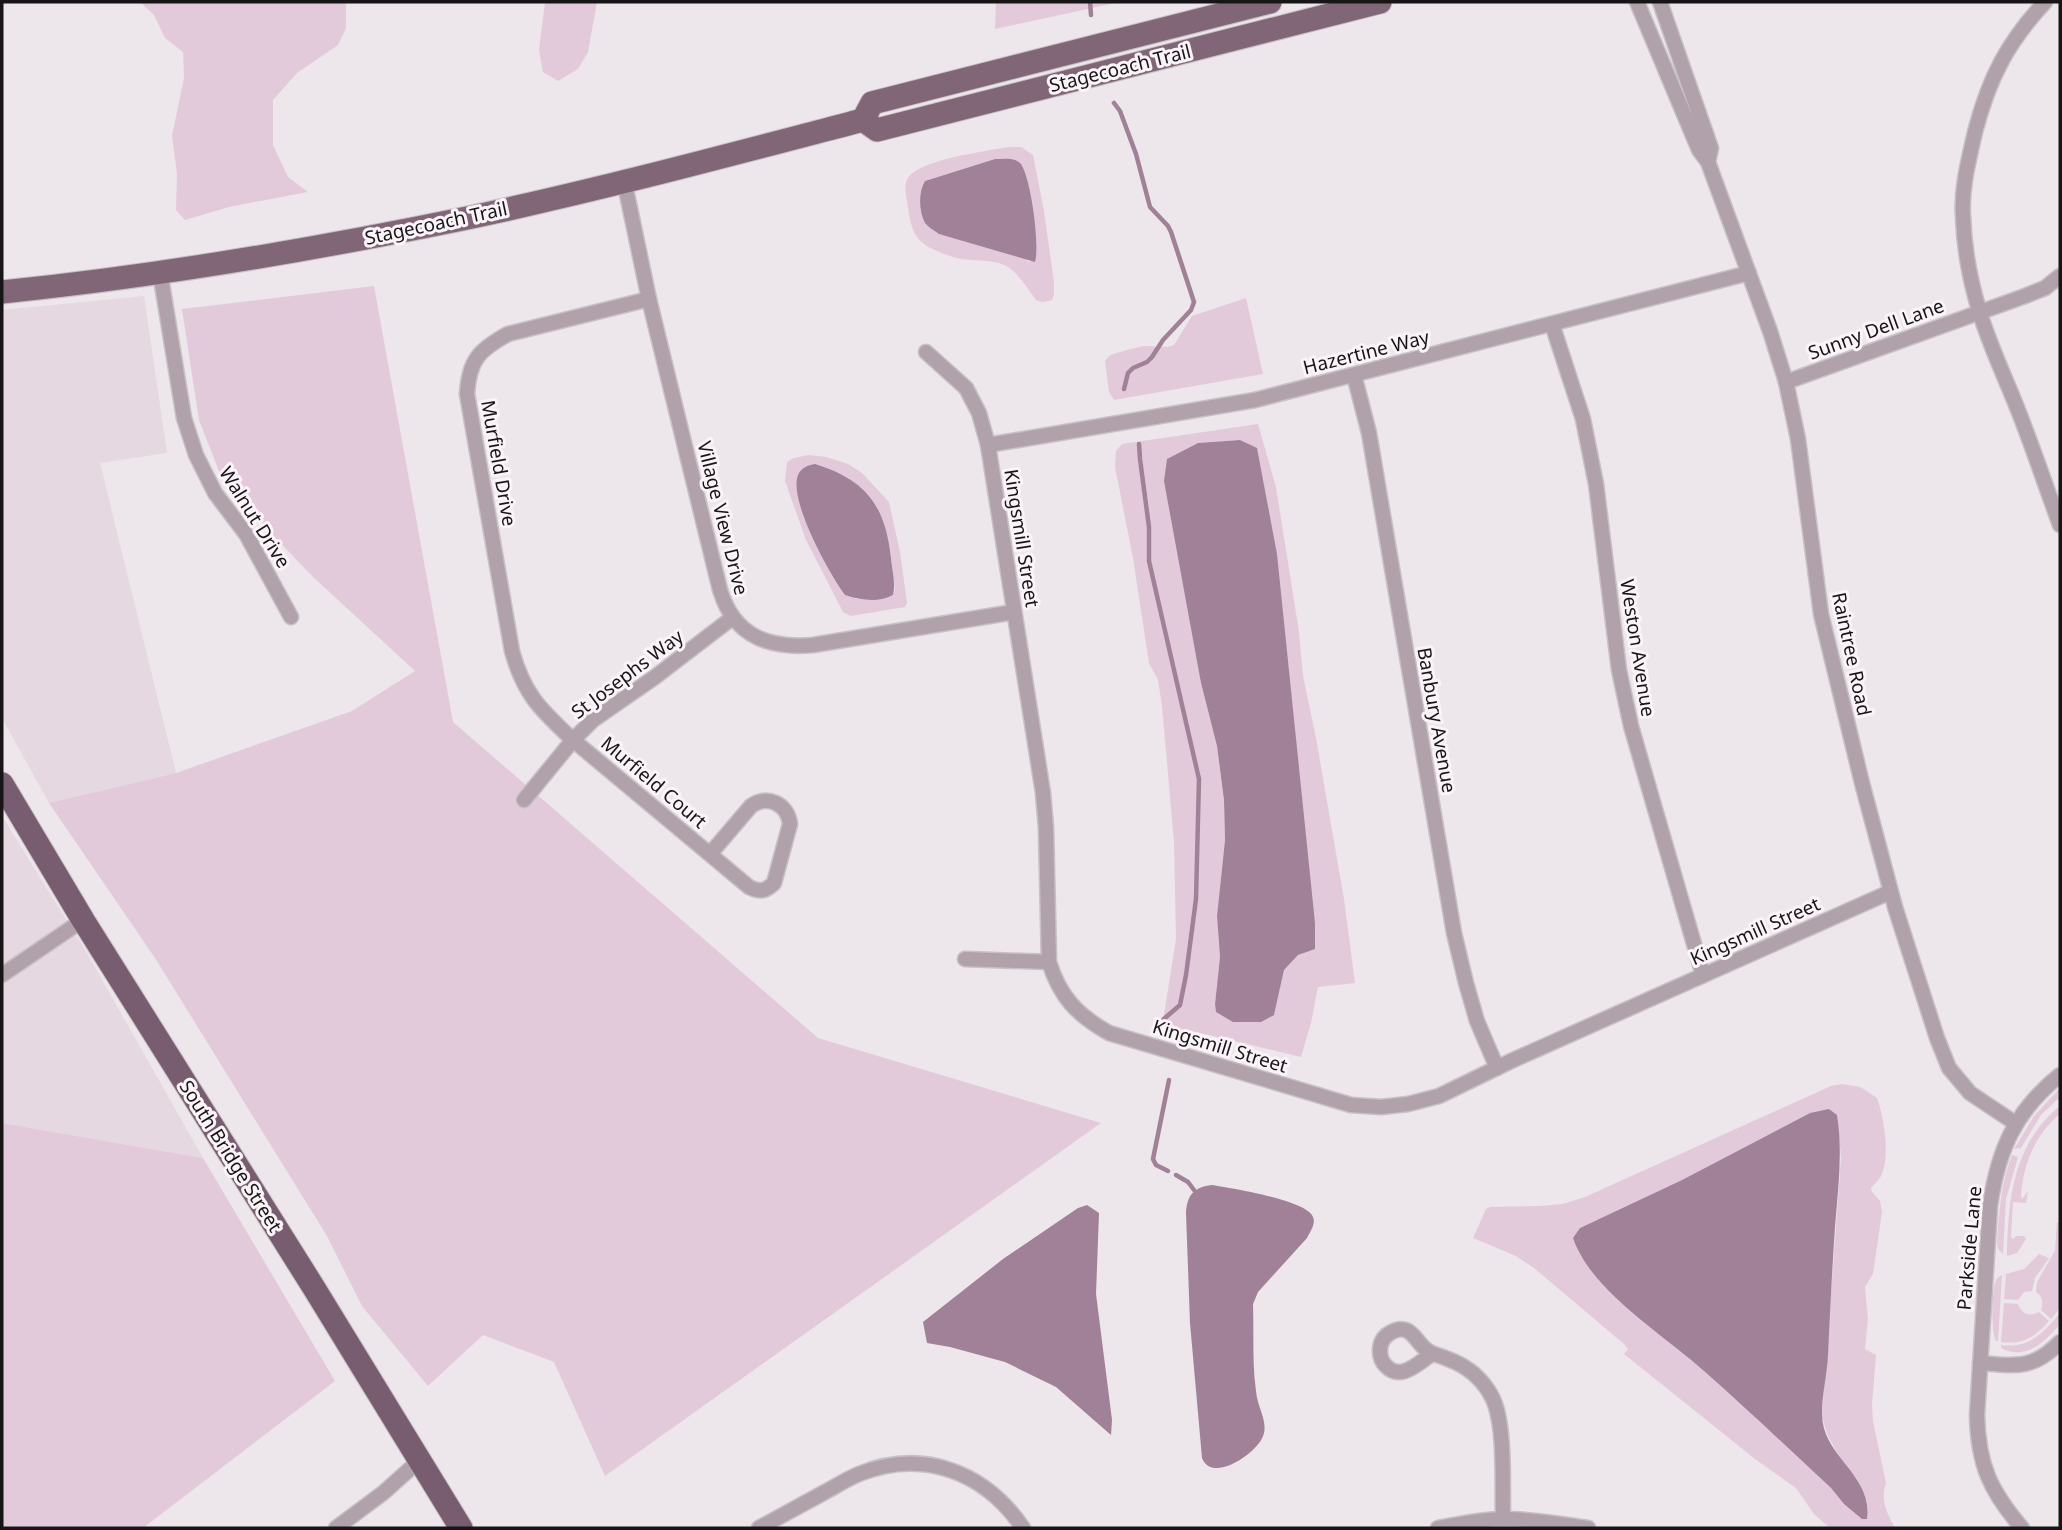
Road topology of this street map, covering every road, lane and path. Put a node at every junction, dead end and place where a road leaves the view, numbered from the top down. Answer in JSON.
{"nodes":[{"id":1,"x":1270,"y":2,"type":"edge"},
{"id":2,"x":1380,"y":2,"type":"edge"},
{"id":3,"x":1637,"y":2,"type":"edge"},
{"id":4,"x":1660,"y":2,"type":"edge"},
{"id":5,"x":2045,"y":2,"type":"edge"},
{"id":6,"x":1333,"y":8,"type":"edge"},
{"id":7,"x":863,"y":120,"type":"junction"},
{"id":8,"x":1708,"y":162,"type":"junction"},
{"id":9,"x":624,"y":180,"type":"junction"},
{"id":10,"x":160,"y":272,"type":"junction"},
{"id":11,"x":1749,"y":273,"type":"junction"},
{"id":12,"x":2060,"y":276,"type":"edge"},
{"id":13,"x":2,"y":292,"type":"edge"},
{"id":14,"x":649,"y":299,"type":"junction"},
{"id":15,"x":1979,"y":312,"type":"junction"},
{"id":16,"x":1552,"y":324,"type":"junction"},
{"id":17,"x":926,"y":352,"type":"dead end"},
{"id":18,"x":1354,"y":375,"type":"junction"},
{"id":19,"x":1786,"y":382,"type":"junction"},
{"id":20,"x":988,"y":445,"type":"junction"},
{"id":21,"x":2060,"y":525,"type":"edge"},
{"id":22,"x":1014,"y":612,"type":"junction"},
{"id":23,"x":291,"y":617,"type":"dead end"},
{"id":24,"x":732,"y":618,"type":"junction"},
{"id":25,"x":573,"y":740,"type":"junction"},
{"id":26,"x":2,"y":784,"type":"edge"},
{"id":27,"x":524,"y":800,"type":"dead end"},
{"id":28,"x":710,"y":854,"type":"junction"},
{"id":29,"x":1890,"y":892,"type":"junction"},
{"id":30,"x":83,"y":920,"type":"junction"},
{"id":31,"x":965,"y":959,"type":"dead end"},
{"id":32,"x":1049,"y":962,"type":"junction"},
{"id":33,"x":2,"y":975,"type":"edge"},
{"id":34,"x":1703,"y":975,"type":"junction"},
{"id":35,"x":1497,"y":1068,"type":"junction"},
{"id":36,"x":2060,"y":1075,"type":"edge"},
{"id":37,"x":2015,"y":1123,"type":"junction"},
{"id":38,"x":2060,"y":1342,"type":"edge"},
{"id":39,"x":1432,"y":1354,"type":"dead end"},
{"id":40,"x":1980,"y":1363,"type":"junction"},
{"id":41,"x":420,"y":1460,"type":"junction"},
{"id":42,"x":1503,"y":1519,"type":"junction"},
{"id":43,"x":336,"y":1528,"type":"edge"},
{"id":44,"x":461,"y":1528,"type":"edge"},
{"id":45,"x":759,"y":1528,"type":"edge"},
{"id":46,"x":1023,"y":1528,"type":"edge"},
{"id":47,"x":1438,"y":1528,"type":"edge"},
{"id":48,"x":1587,"y":1528,"type":"edge"},
{"id":49,"x":2022,"y":1528,"type":"edge"}],
"edges":[{"from":1,"to":7,"type":"main road","name":"Stagecoach Trail"},
{"from":2,"to":6,"type":"main road","name":"Stagecoach Trail"},
{"from":3,"to":8,"type":"street","name":"Raintree Road"},
{"from":4,"to":8,"type":"street","name":"Raintree Road"},
{"from":5,"to":15,"type":"street"},
{"from":6,"to":7,"type":"main road","name":"Stagecoach Trail"},
{"from":7,"to":9,"type":"main road","name":"Stagecoach Trail"},
{"from":8,"to":11,"type":"street","name":"Raintree Road"},
{"from":9,"to":10,"type":"main road","name":"Stagecoach Trail"},
{"from":9,"to":14,"type":"street","name":"Village View Drive"},
{"from":10,"to":13,"type":"main road","name":"Stagecoach Trail"},
{"from":10,"to":23,"type":"street","name":"Walnut Drive"},
{"from":11,"to":16,"type":"street","name":"Hazertine Way"},
{"from":11,"to":19,"type":"street","name":"Raintree Road"},
{"from":12,"to":15,"type":"street","name":"Sunny Dell Lane"},
{"from":14,"to":24,"type":"street","name":"Village View Drive"},
{"from":14,"to":25,"type":"street","name":"Murfield Drive"},
{"from":15,"to":19,"type":"street","name":"Sunny Dell Lane"},
{"from":15,"to":21,"type":"street"},
{"from":16,"to":18,"type":"street","name":"Hazertine Way"},
{"from":16,"to":34,"type":"street","name":"Weston Avenue"},
{"from":17,"to":20,"type":"street","name":"Kingsmill Street"},
{"from":18,"to":20,"type":"street","name":"Hazertine Way"},
{"from":18,"to":35,"type":"street","name":"Banbury Avenue"},
{"from":19,"to":29,"type":"street","name":"Raintree Road"},
{"from":20,"to":22,"type":"street","name":"Kingsmill Street"},
{"from":22,"to":24,"type":"street","name":"Village View Drive"},
{"from":22,"to":32,"type":"street","name":"Kingsmill Street"},
{"from":24,"to":25,"type":"street","name":"St Josephs Way"},
{"from":25,"to":27,"type":"street","name":"St Josephs Way"},
{"from":25,"to":28,"type":"street","name":"Murfield Court"},
{"from":26,"to":30,"type":"highway","name":"South Bridge Street"},
{"from":28,"to":28,"type":"street","name":"Murfield Court"},
{"from":29,"to":34,"type":"street","name":"Kingsmill Street"},
{"from":29,"to":37,"type":"street","name":"Raintree Road"},
{"from":30,"to":33,"type":"street"},
{"from":30,"to":41,"type":"highway","name":"South Bridge Street"},
{"from":31,"to":32,"type":"street"},
{"from":32,"to":35,"type":"street","name":"Kingsmill Street"},
{"from":34,"to":35,"type":"street","name":"Kingsmill Street"},
{"from":36,"to":37,"type":"street","name":"Parkside Lane"},
{"from":37,"to":40,"type":"street","name":"Parkside Lane"},
{"from":38,"to":40,"type":"street"},
{"from":39,"to":42,"type":"street"},
{"from":40,"to":49,"type":"street","name":"Parkside Lane"},
{"from":41,"to":43,"type":"street"},
{"from":41,"to":44,"type":"highway","name":"South Bridge Street"},
{"from":42,"to":47,"type":"street"},
{"from":42,"to":48,"type":"street"},
{"from":45,"to":46,"type":"street"}]}
